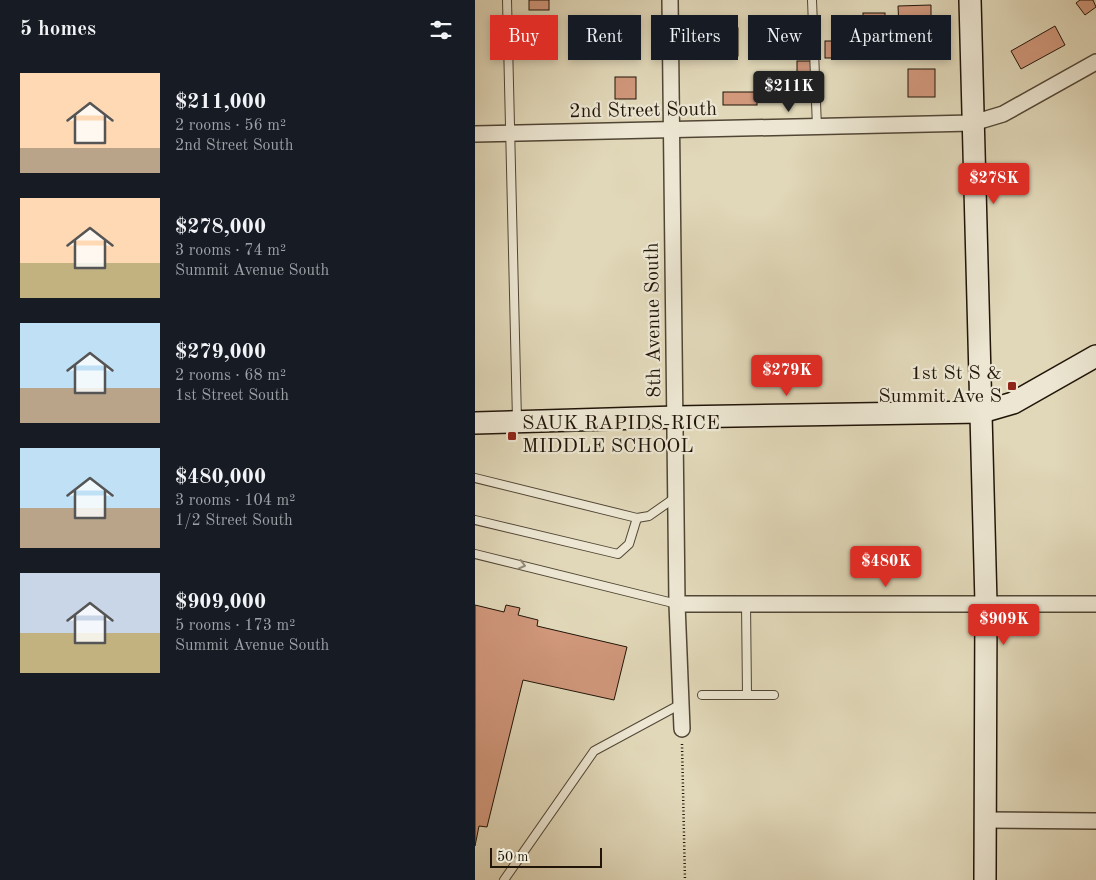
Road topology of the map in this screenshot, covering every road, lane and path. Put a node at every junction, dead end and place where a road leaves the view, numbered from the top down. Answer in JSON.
{"nodes":[{"id":1,"x":507,"y":0,"type":"edge"},
{"id":2,"x":670,"y":0,"type":"edge"},
{"id":3,"x":812,"y":0,"type":"edge"},
{"id":4,"x":970,"y":0,"type":"edge"},
{"id":5,"x":1096,"y":62,"type":"edge"},
{"id":6,"x":973,"y":123,"type":"junction"},
{"id":7,"x":817,"y":127,"type":"junction"},
{"id":8,"x":671,"y":130,"type":"junction"},
{"id":9,"x":475,"y":134,"type":"edge"},
{"id":10,"x":511,"y":134,"type":"junction"},
{"id":11,"x":1096,"y":356,"type":"edge"},
{"id":12,"x":982,"y":412,"type":"junction"},
{"id":13,"x":676,"y":417,"type":"junction"},
{"id":14,"x":517,"y":422,"type":"junction"},
{"id":15,"x":475,"y":423,"type":"edge"},
{"id":16,"x":475,"y":478,"type":"edge"},
{"id":17,"x":677,"y":497,"type":"junction"},
{"id":18,"x":637,"y":518,"type":"junction"},
{"id":19,"x":475,"y":520,"type":"edge"},
{"id":20,"x":475,"y":554,"type":"edge"},
{"id":21,"x":986,"y":603,"type":"junction"},
{"id":22,"x":677,"y":604,"type":"junction"},
{"id":23,"x":746,"y":604,"type":"junction"},
{"id":24,"x":1096,"y":604,"type":"edge"},
{"id":25,"x":702,"y":695,"type":"dead end"},
{"id":26,"x":747,"y":695,"type":"junction"},
{"id":27,"x":774,"y":695,"type":"dead end"},
{"id":28,"x":681,"y":704,"type":"junction"},
{"id":29,"x":682,"y":729,"type":"joint"},
{"id":30,"x":986,"y":820,"type":"junction"},
{"id":31,"x":1096,"y":821,"type":"edge"},
{"id":32,"x":503,"y":880,"type":"edge"},
{"id":33,"x":685,"y":880,"type":"edge"},
{"id":34,"x":985,"y":880,"type":"edge"}],
"edges":[{"from":1,"to":10,"type":"lane"},
{"from":2,"to":8,"type":"street","name":"8th Avenue South"},
{"from":3,"to":7,"type":"lane"},
{"from":4,"to":6,"type":"street"},
{"from":5,"to":6,"type":"street","name":"2nd Street South"},
{"from":6,"to":7,"type":"street","name":"2nd Street South"},
{"from":6,"to":12,"type":"street"},
{"from":7,"to":8,"type":"street","name":"2nd Street South"},
{"from":8,"to":10,"type":"street","name":"2nd Street South"},
{"from":8,"to":13,"type":"street","name":"8th Avenue South"},
{"from":9,"to":10,"type":"street","name":"2nd Street South"},
{"from":10,"to":14,"type":"lane"},
{"from":11,"to":12,"type":"street"},
{"from":12,"to":13,"type":"street"},
{"from":12,"to":21,"type":"street"},
{"from":13,"to":14,"type":"street"},
{"from":13,"to":17,"type":"street","name":"8th Avenue South"},
{"from":14,"to":15,"type":"street"},
{"from":16,"to":18,"type":"lane"},
{"from":17,"to":18,"type":"lane"},
{"from":17,"to":22,"type":"street","name":"8th Avenue South"},
{"from":18,"to":19,"type":"lane"},
{"from":20,"to":22,"type":"lane","one_way":true},
{"from":21,"to":23,"type":"street"},
{"from":21,"to":24,"type":"street"},
{"from":21,"to":30,"type":"street"},
{"from":22,"to":23,"type":"street"},
{"from":22,"to":28,"type":"street","name":"8th Avenue South"},
{"from":23,"to":26,"type":"lane"},
{"from":25,"to":26,"type":"lane"},
{"from":26,"to":27,"type":"lane"},
{"from":28,"to":29,"type":"street","name":"8th Avenue South"},
{"from":28,"to":32,"type":"lane"},
{"from":29,"to":33,"type":"path"},
{"from":30,"to":31,"type":"street"},
{"from":30,"to":34,"type":"street"}]}
